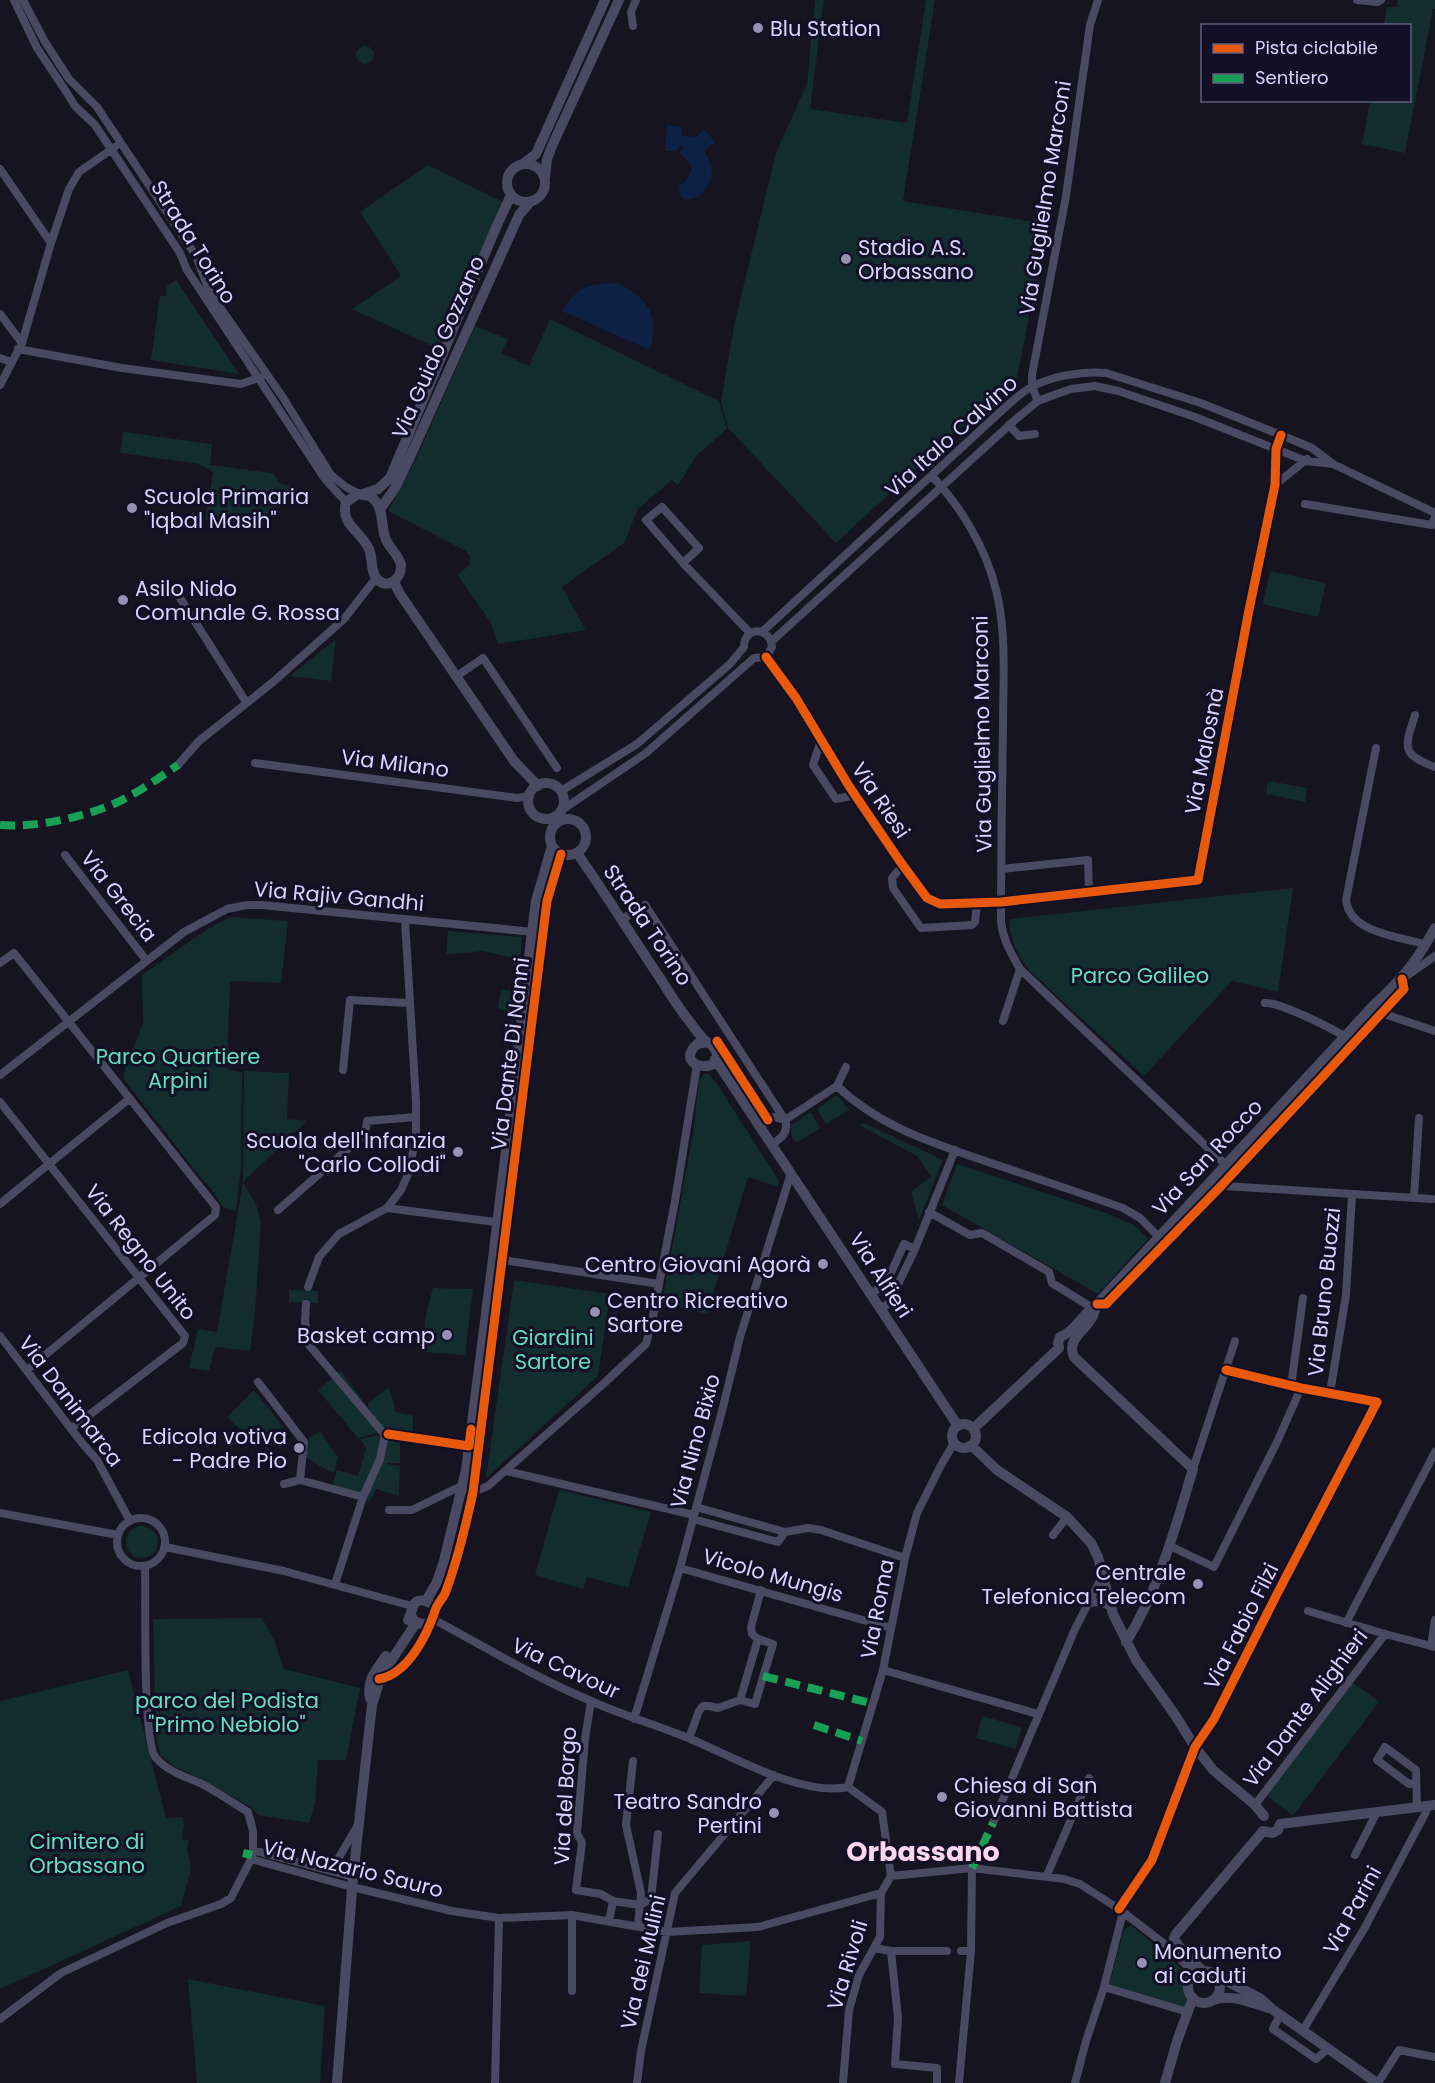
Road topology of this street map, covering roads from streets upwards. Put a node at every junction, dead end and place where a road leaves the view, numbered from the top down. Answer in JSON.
{"nodes":[{"id":1,"x":605,"y":0,"type":"edge"},
{"id":2,"x":619,"y":0,"type":"edge"},
{"id":3,"x":636,"y":0,"type":"edge"},
{"id":4,"x":1098,"y":0,"type":"edge"},
{"id":5,"x":1357,"y":0,"type":"edge"},
{"id":6,"x":1381,"y":0,"type":"edge"},
{"id":7,"x":16,"y":1,"type":"edge"},
{"id":8,"x":633,"y":26,"type":"dead end"},
{"id":9,"x":121,"y":144,"type":"junction"},
{"id":10,"x":112,"y":150,"type":"junction"},
{"id":11,"x":524,"y":163,"type":"junction"},
{"id":12,"x":0,"y":169,"type":"edge"},
{"id":13,"x":545,"y":177,"type":"junction"},
{"id":14,"x":511,"y":195,"type":"junction"},
{"id":15,"x":531,"y":201,"type":"junction"},
{"id":16,"x":51,"y":243,"type":"junction"},
{"id":17,"x":0,"y":314,"type":"edge"},
{"id":18,"x":20,"y":346,"type":"junction"},
{"id":19,"x":0,"y":358,"type":"edge"},
{"id":20,"x":11,"y":362,"type":"junction"},
{"id":21,"x":262,"y":376,"type":"junction"},
{"id":22,"x":0,"y":386,"type":"edge"},
{"id":23,"x":1032,"y":387,"type":"junction"},
{"id":24,"x":1038,"y":401,"type":"junction"},
{"id":25,"x":1009,"y":425,"type":"junction"},
{"id":26,"x":1035,"y":434,"type":"dead end"},
{"id":27,"x":1281,"y":435,"type":"junction"},
{"id":28,"x":1312,"y":448,"type":"junction"},
{"id":29,"x":1276,"y":449,"type":"junction"},
{"id":30,"x":1306,"y":461,"type":"junction"},
{"id":31,"x":1333,"y":464,"type":"junction"},
{"id":32,"x":932,"y":476,"type":"junction"},
{"id":33,"x":1275,"y":485,"type":"junction"},
{"id":34,"x":942,"y":486,"type":"junction"},
{"id":35,"x":361,"y":494,"type":"junction"},
{"id":36,"x":346,"y":502,"type":"junction"},
{"id":37,"x":1305,"y":504,"type":"dead end"},
{"id":38,"x":381,"y":508,"type":"junction"},
{"id":39,"x":1435,"y":515,"type":"edge"},
{"id":40,"x":683,"y":563,"type":"junction"},
{"id":41,"x":376,"y":578,"type":"junction"},
{"id":42,"x":394,"y":582,"type":"junction"},
{"id":43,"x":180,"y":598,"type":"dead end"},
{"id":44,"x":763,"y":631,"type":"junction"},
{"id":45,"x":750,"y":633,"type":"junction"},
{"id":46,"x":772,"y":641,"type":"junction"},
{"id":47,"x":744,"y":647,"type":"junction"},
{"id":48,"x":766,"y":657,"type":"junction"},
{"id":49,"x":754,"y":658,"type":"junction"},
{"id":50,"x":457,"y":676,"type":"junction"},
{"id":51,"x":246,"y":702,"type":"junction"},
{"id":52,"x":1415,"y":715,"type":"dead end"},
{"id":53,"x":821,"y":740,"type":"junction"},
{"id":54,"x":1376,"y":748,"type":"dead end"},
{"id":55,"x":255,"y":763,"type":"dead end"},
{"id":56,"x":178,"y":765,"type":"dead end"},
{"id":57,"x":1435,"y":767,"type":"edge"},
{"id":58,"x":557,"y":768,"type":"dead end"},
{"id":59,"x":538,"y":786,"type":"junction"},
{"id":60,"x":561,"y":791,"type":"junction"},
{"id":61,"x":856,"y":795,"type":"junction"},
{"id":62,"x":530,"y":796,"type":"junction"},
{"id":63,"x":564,"y":814,"type":"junction"},
{"id":64,"x":550,"y":823,"type":"junction"},
{"id":65,"x":552,"y":846,"type":"junction"},
{"id":66,"x":577,"y":853,"type":"junction"},
{"id":67,"x":561,"y":854,"type":"junction"},
{"id":68,"x":64,"y":855,"type":"dead end"},
{"id":69,"x":903,"y":865,"type":"junction"},
{"id":70,"x":1002,"y":869,"type":"junction"},
{"id":71,"x":1089,"y":892,"type":"junction"},
{"id":72,"x":977,"y":903,"type":"junction"},
{"id":73,"x":1001,"y":903,"type":"junction"},
{"id":74,"x":405,"y":920,"type":"junction"},
{"id":75,"x":621,"y":920,"type":"junction"},
{"id":76,"x":1435,"y":928,"type":"edge"},
{"id":77,"x":532,"y":932,"type":"junction"},
{"id":78,"x":544,"y":933,"type":"junction"},
{"id":79,"x":1426,"y":945,"type":"junction"},
{"id":80,"x":1435,"y":956,"type":"edge"},
{"id":81,"x":146,"y":960,"type":"junction"},
{"id":82,"x":0,"y":963,"type":"edge"},
{"id":83,"x":1020,"y":969,"type":"junction"},
{"id":84,"x":1402,"y":979,"type":"junction"},
{"id":85,"x":1264,"y":1003,"type":"dead end"},
{"id":86,"x":409,"y":1004,"type":"junction"},
{"id":87,"x":1373,"y":1006,"type":"junction"},
{"id":88,"x":687,"y":1019,"type":"junction"},
{"id":89,"x":1003,"y":1021,"type":"dead end"},
{"id":90,"x":67,"y":1022,"type":"junction"},
{"id":91,"x":1435,"y":1031,"type":"edge"},
{"id":92,"x":1345,"y":1037,"type":"junction"},
{"id":93,"x":707,"y":1042,"type":"junction"},
{"id":94,"x":694,"y":1047,"type":"junction"},
{"id":95,"x":716,"y":1059,"type":"junction"},
{"id":96,"x":697,"y":1065,"type":"junction"},
{"id":97,"x":846,"y":1067,"type":"dead end"},
{"id":98,"x":343,"y":1070,"type":"dead end"},
{"id":99,"x":0,"y":1075,"type":"edge"},
{"id":100,"x":837,"y":1086,"type":"junction"},
{"id":101,"x":129,"y":1099,"type":"junction"},
{"id":102,"x":0,"y":1102,"type":"edge"},
{"id":103,"x":416,"y":1118,"type":"junction"},
{"id":104,"x":1419,"y":1118,"type":"dead end"},
{"id":105,"x":785,"y":1120,"type":"junction"},
{"id":106,"x":760,"y":1126,"type":"junction"},
{"id":107,"x":772,"y":1144,"type":"junction"},
{"id":108,"x":955,"y":1150,"type":"junction"},
{"id":109,"x":50,"y":1164,"type":"junction"},
{"id":110,"x":1227,"y":1166,"type":"junction"},
{"id":111,"x":791,"y":1173,"type":"junction"},
{"id":112,"x":1209,"y":1185,"type":"junction"},
{"id":113,"x":1353,"y":1195,"type":"junction"},
{"id":114,"x":1414,"y":1197,"type":"junction"},
{"id":115,"x":1432,"y":1199,"type":"dead end"},
{"id":116,"x":0,"y":1204,"type":"edge"},
{"id":117,"x":387,"y":1208,"type":"junction"},
{"id":118,"x":278,"y":1210,"type":"dead end"},
{"id":119,"x":929,"y":1212,"type":"junction"},
{"id":120,"x":502,"y":1223,"type":"junction"},
{"id":121,"x":1159,"y":1237,"type":"junction"},
{"id":122,"x":915,"y":1249,"type":"junction"},
{"id":123,"x":498,"y":1259,"type":"junction"},
{"id":124,"x":139,"y":1278,"type":"junction"},
{"id":125,"x":659,"y":1284,"type":"junction"},
{"id":126,"x":885,"y":1286,"type":"junction"},
{"id":127,"x":308,"y":1287,"type":"dead end"},
{"id":128,"x":871,"y":1294,"type":"junction"},
{"id":129,"x":892,"y":1294,"type":"junction"},
{"id":130,"x":1304,"y":1298,"type":"dead end"},
{"id":131,"x":306,"y":1304,"type":"dead end"},
{"id":132,"x":1094,"y":1306,"type":"junction"},
{"id":133,"x":881,"y":1309,"type":"junction"},
{"id":134,"x":0,"y":1336,"type":"edge"},
{"id":135,"x":1070,"y":1341,"type":"junction"},
{"id":136,"x":1234,"y":1341,"type":"dead end"},
{"id":137,"x":27,"y":1370,"type":"junction"},
{"id":138,"x":1226,"y":1370,"type":"junction"},
{"id":139,"x":258,"y":1383,"type":"dead end"},
{"id":140,"x":1291,"y":1386,"type":"junction"},
{"id":141,"x":1301,"y":1388,"type":"junction"},
{"id":142,"x":1330,"y":1393,"type":"junction"},
{"id":143,"x":958,"y":1426,"type":"junction"},
{"id":144,"x":71,"y":1429,"type":"junction"},
{"id":145,"x":973,"y":1429,"type":"junction"},
{"id":146,"x":388,"y":1434,"type":"dead end"},
{"id":147,"x":954,"y":1443,"type":"junction"},
{"id":148,"x":971,"y":1445,"type":"junction"},
{"id":149,"x":469,"y":1446,"type":"junction"},
{"id":150,"x":1435,"y":1452,"type":"edge"},
{"id":151,"x":1193,"y":1469,"type":"junction"},
{"id":152,"x":506,"y":1471,"type":"junction"},
{"id":153,"x":300,"y":1480,"type":"junction"},
{"id":154,"x":284,"y":1484,"type":"dead end"},
{"id":155,"x":468,"y":1490,"type":"junction"},
{"id":156,"x":363,"y":1497,"type":"junction"},
{"id":157,"x":389,"y":1510,"type":"dead end"},
{"id":158,"x":0,"y":1513,"type":"edge"},
{"id":159,"x":694,"y":1514,"type":"junction"},
{"id":160,"x":1068,"y":1517,"type":"junction"},
{"id":161,"x":130,"y":1521,"type":"junction"},
{"id":162,"x":118,"y":1535,"type":"junction"},
{"id":163,"x":1053,"y":1535,"type":"dead end"},
{"id":164,"x":1170,"y":1546,"type":"junction"},
{"id":165,"x":165,"y":1547,"type":"junction"},
{"id":166,"x":905,"y":1558,"type":"junction"},
{"id":167,"x":145,"y":1566,"type":"junction"},
{"id":168,"x":679,"y":1569,"type":"junction"},
{"id":169,"x":1103,"y":1575,"type":"junction"},
{"id":170,"x":335,"y":1584,"type":"junction"},
{"id":171,"x":761,"y":1590,"type":"junction"},
{"id":172,"x":426,"y":1600,"type":"junction"},
{"id":173,"x":1088,"y":1603,"type":"junction"},
{"id":174,"x":1110,"y":1606,"type":"junction"},
{"id":175,"x":1308,"y":1611,"type":"dead end"},
{"id":176,"x":413,"y":1615,"type":"junction"},
{"id":177,"x":434,"y":1615,"type":"junction"},
{"id":178,"x":1435,"y":1620,"type":"edge"},
{"id":179,"x":1346,"y":1623,"type":"junction"},
{"id":180,"x":891,"y":1628,"type":"junction"},
{"id":181,"x":1385,"y":1634,"type":"junction"},
{"id":182,"x":758,"y":1639,"type":"junction"},
{"id":183,"x":1125,"y":1642,"type":"junction"},
{"id":184,"x":1433,"y":1646,"type":"edge"},
{"id":185,"x":883,"y":1670,"type":"junction"},
{"id":186,"x":379,"y":1679,"type":"junction"},
{"id":187,"x":740,"y":1700,"type":"junction"},
{"id":188,"x":591,"y":1701,"type":"junction"},
{"id":189,"x":372,"y":1705,"type":"junction"},
{"id":190,"x":1038,"y":1714,"type":"junction"},
{"id":191,"x":634,"y":1719,"type":"junction"},
{"id":192,"x":689,"y":1738,"type":"junction"},
{"id":193,"x":1195,"y":1747,"type":"junction"},
{"id":194,"x":633,"y":1761,"type":"dead end"},
{"id":195,"x":774,"y":1775,"type":"junction"},
{"id":196,"x":1089,"y":1778,"type":"dead end"},
{"id":197,"x":1416,"y":1783,"type":"junction"},
{"id":198,"x":848,"y":1787,"type":"junction"},
{"id":199,"x":1255,"y":1805,"type":"junction"},
{"id":200,"x":1426,"y":1806,"type":"edge"},
{"id":201,"x":1377,"y":1812,"type":"junction"},
{"id":202,"x":1264,"y":1816,"type":"junction"},
{"id":203,"x":993,"y":1823,"type":"dead end"},
{"id":204,"x":1280,"y":1824,"type":"junction"},
{"id":205,"x":359,"y":1825,"type":"junction"},
{"id":206,"x":1263,"y":1831,"type":"junction"},
{"id":207,"x":658,"y":1834,"type":"dead end"},
{"id":208,"x":253,"y":1850,"type":"junction"},
{"id":209,"x":1355,"y":1855,"type":"dead end"},
{"id":210,"x":250,"y":1859,"type":"junction"},
{"id":211,"x":327,"y":1870,"type":"junction"},
{"id":212,"x":974,"y":1872,"type":"junction"},
{"id":213,"x":1047,"y":1875,"type":"junction"},
{"id":214,"x":891,"y":1876,"type":"junction"},
{"id":215,"x":353,"y":1882,"type":"junction"},
{"id":216,"x":881,"y":1893,"type":"junction"},
{"id":217,"x":613,"y":1900,"type":"junction"},
{"id":218,"x":640,"y":1905,"type":"junction"},
{"id":219,"x":1121,"y":1910,"type":"junction"},
{"id":220,"x":572,"y":1915,"type":"junction"},
{"id":221,"x":499,"y":1918,"type":"junction"},
{"id":222,"x":609,"y":1921,"type":"junction"},
{"id":223,"x":638,"y":1926,"type":"junction"},
{"id":224,"x":667,"y":1932,"type":"junction"},
{"id":225,"x":874,"y":1948,"type":"junction"},
{"id":226,"x":891,"y":1951,"type":"junction"},
{"id":227,"x":947,"y":1951,"type":"dead end"},
{"id":228,"x":961,"y":1951,"type":"dead end"},
{"id":229,"x":971,"y":1951,"type":"junction"},
{"id":230,"x":1198,"y":1973,"type":"junction"},
{"id":231,"x":1215,"y":1976,"type":"junction"},
{"id":232,"x":1104,"y":1988,"type":"junction"},
{"id":233,"x":572,"y":1991,"type":"dead end"},
{"id":234,"x":1193,"y":1998,"type":"junction"},
{"id":235,"x":1213,"y":2000,"type":"junction"},
{"id":236,"x":1188,"y":2012,"type":"junction"},
{"id":237,"x":1276,"y":2012,"type":"junction"},
{"id":238,"x":0,"y":2019,"type":"edge"},
{"id":239,"x":1303,"y":2030,"type":"junction"},
{"id":240,"x":1329,"y":2048,"type":"junction"},
{"id":241,"x":1435,"y":2057,"type":"edge"},
{"id":242,"x":337,"y":2083,"type":"edge"},
{"id":243,"x":495,"y":2083,"type":"edge"},
{"id":244,"x":637,"y":2083,"type":"edge"},
{"id":245,"x":843,"y":2083,"type":"edge"},
{"id":246,"x":937,"y":2083,"type":"edge"},
{"id":247,"x":959,"y":2083,"type":"edge"},
{"id":248,"x":1075,"y":2083,"type":"edge"},
{"id":249,"x":1165,"y":2083,"type":"edge"},
{"id":250,"x":1377,"y":2083,"type":"edge"}],
"edges":[{"from":1,"to":11,"type":"street"},
{"from":2,"to":13,"type":"street"},
{"from":3,"to":8,"type":"street"},
{"from":4,"to":23,"type":"street","name":"Via Guglielmo Marconi"},
{"from":5,"to":6,"type":"street"},
{"from":7,"to":9,"type":"street","name":"Strada Torino"},
{"from":7,"to":10,"type":"street","name":"Strada Torino"},
{"from":9,"to":10,"type":"street"},
{"from":9,"to":21,"type":"street","name":"Strada Torino"},
{"from":10,"to":16,"type":"street"},
{"from":10,"to":21,"type":"street","name":"Strada Torino"},
{"from":11,"to":13,"type":"street"},
{"from":11,"to":14,"type":"street"},
{"from":12,"to":16,"type":"street"},
{"from":13,"to":15,"type":"street"},
{"from":14,"to":15,"type":"street"},
{"from":14,"to":35,"type":"street","name":"Via Guido Gozzano"},
{"from":15,"to":38,"type":"street","name":"Via Guido Gozzano"},
{"from":16,"to":18,"type":"street"},
{"from":17,"to":18,"type":"street"},
{"from":18,"to":20,"type":"street"},
{"from":18,"to":21,"type":"street"},
{"from":19,"to":20,"type":"street"},
{"from":20,"to":22,"type":"street"},
{"from":21,"to":35,"type":"street","name":"Strada Torino"},
{"from":21,"to":36,"type":"street","name":"Strada Torino"},
{"from":23,"to":24,"type":"street"},
{"from":23,"to":27,"type":"street","name":"Via Italo Calvino"},
{"from":23,"to":32,"type":"street","name":"Via Italo Calvino"},
{"from":24,"to":25,"type":"street","name":"Via Italo Calvino"},
{"from":24,"to":29,"type":"street","name":"Via Italo Calvino"},
{"from":25,"to":26,"type":"street","name":"Via Italo Calvino"},
{"from":25,"to":34,"type":"street","name":"Via Italo Calvino"},
{"from":27,"to":28,"type":"street","name":"Via Italo Calvino"},
{"from":27,"to":29,"type":"street","name":"Via Malosnà"},
{"from":28,"to":30,"type":"street"},
{"from":28,"to":31,"type":"street","name":"Via Italo Calvino"},
{"from":29,"to":30,"type":"street","name":"Via Italo Calvino"},
{"from":29,"to":33,"type":"street","name":"Via Malosnà"},
{"from":30,"to":31,"type":"street","name":"Via Italo Calvino"},
{"from":30,"to":33,"type":"street"},
{"from":31,"to":39,"type":"street","name":"Via Italo Calvino"},
{"from":32,"to":34,"type":"street","name":"Via Guglielmo Marconi"},
{"from":32,"to":44,"type":"street","name":"Via Italo Calvino"},
{"from":33,"to":71,"type":"street","name":"Via Malosnà"},
{"from":34,"to":46,"type":"street","name":"Via Italo Calvino"},
{"from":34,"to":70,"type":"street","name":"Via Guglielmo Marconi"},
{"from":35,"to":36,"type":"street","name":"Via Guido Gozzano"},
{"from":35,"to":38,"type":"street"},
{"from":36,"to":41,"type":"street"},
{"from":37,"to":39,"type":"street","name":"Via Italo Calvino"},
{"from":38,"to":42,"type":"street"},
{"from":40,"to":40,"type":"street"},
{"from":40,"to":45,"type":"street"},
{"from":41,"to":42,"type":"street"},
{"from":41,"to":51,"type":"street"},
{"from":42,"to":50,"type":"street"},
{"from":43,"to":51,"type":"street"},
{"from":44,"to":45,"type":"street"},
{"from":44,"to":46,"type":"street"},
{"from":45,"to":47,"type":"street"},
{"from":46,"to":48,"type":"street","name":"Via Italo Calvino"},
{"from":47,"to":49,"type":"street"},
{"from":47,"to":60,"type":"street"},
{"from":48,"to":49,"type":"street"},
{"from":48,"to":53,"type":"street","name":"Via Riesi"},
{"from":49,"to":63,"type":"street"},
{"from":50,"to":58,"type":"street"},
{"from":50,"to":59,"type":"street"},
{"from":51,"to":56,"type":"street"},
{"from":52,"to":57,"type":"street"},
{"from":53,"to":61,"type":"street","name":"Via Riesi"},
{"from":53,"to":61,"type":"street","name":"Via Riesi"},
{"from":54,"to":79,"type":"street"},
{"from":55,"to":62,"type":"street","name":"Via Milano"},
{"from":59,"to":60,"type":"street"},
{"from":59,"to":62,"type":"street"},
{"from":60,"to":63,"type":"street"},
{"from":61,"to":69,"type":"street","name":"Via Riesi"},
{"from":62,"to":64,"type":"street"},
{"from":63,"to":64,"type":"street"},
{"from":63,"to":66,"type":"street"},
{"from":64,"to":65,"type":"street"},
{"from":65,"to":67,"type":"street"},
{"from":65,"to":77,"type":"street","name":"Via Dante Di Nanni"},
{"from":66,"to":67,"type":"street"},
{"from":66,"to":75,"type":"street","name":"Strada Torino"},
{"from":67,"to":78,"type":"street","name":"Via Dante Di Nanni"},
{"from":68,"to":81,"type":"street","name":"Via Grecia"},
{"from":69,"to":72,"type":"street","name":"Via Riesi"},
{"from":69,"to":72,"type":"street","name":"Via Riesi"},
{"from":70,"to":71,"type":"street"},
{"from":70,"to":73,"type":"street","name":"Via Guglielmo Marconi"},
{"from":71,"to":73,"type":"street","name":"Via Malosnà"},
{"from":72,"to":73,"type":"street","name":"Via Riesi"},
{"from":73,"to":83,"type":"street","name":"Via Guglielmo Marconi"},
{"from":74,"to":77,"type":"street","name":"Via Rajiv Gandhi"},
{"from":74,"to":81,"type":"street","name":"Via Rajiv Gandhi"},
{"from":74,"to":86,"type":"street"},
{"from":75,"to":88,"type":"street","name":"Strada Torino"},
{"from":75,"to":105,"type":"street","name":"Strada Torino"},
{"from":76,"to":79,"type":"street","name":"Via San Rocco"},
{"from":77,"to":78,"type":"street","name":"Via Rajiv Gandhi"},
{"from":77,"to":120,"type":"street","name":"Via Dante Di Nanni"},
{"from":78,"to":120,"type":"street","name":"Via Dante Di Nanni"},
{"from":79,"to":84,"type":"street","name":"Via San Rocco"},
{"from":80,"to":84,"type":"street"},
{"from":81,"to":90,"type":"street","name":"Via Rajiv Gandhi"},
{"from":82,"to":90,"type":"street"},
{"from":83,"to":89,"type":"street"},
{"from":83,"to":110,"type":"street","name":"Via Guglielmo Marconi"},
{"from":84,"to":87,"type":"street","name":"Via San Rocco"},
{"from":85,"to":92,"type":"street"},
{"from":86,"to":98,"type":"street"},
{"from":86,"to":103,"type":"street"},
{"from":87,"to":91,"type":"street"},
{"from":87,"to":92,"type":"street","name":"Via San Rocco"},
{"from":88,"to":93,"type":"street","name":"Strada Torino"},
{"from":88,"to":94,"type":"street","name":"Strada Torino"},
{"from":90,"to":99,"type":"street","name":"Via Rajiv Gandhi"},
{"from":90,"to":101,"type":"street"},
{"from":92,"to":110,"type":"street","name":"Via San Rocco"},
{"from":93,"to":94,"type":"street"},
{"from":93,"to":95,"type":"street"},
{"from":94,"to":96,"type":"street"},
{"from":95,"to":96,"type":"street"},
{"from":95,"to":106,"type":"street","name":"Via Alfieri"},
{"from":96,"to":125,"type":"street"},
{"from":97,"to":100,"type":"street"},
{"from":100,"to":105,"type":"street"},
{"from":100,"to":108,"type":"street"},
{"from":101,"to":109,"type":"street"},
{"from":101,"to":124,"type":"street"},
{"from":102,"to":109,"type":"street","name":"Via Regno Unito"},
{"from":103,"to":117,"type":"street"},
{"from":103,"to":118,"type":"street"},
{"from":104,"to":114,"type":"street"},
{"from":105,"to":106,"type":"street"},
{"from":105,"to":107,"type":"street"},
{"from":106,"to":107,"type":"street","name":"Via Alfieri"},
{"from":107,"to":111,"type":"street","name":"Via Alfieri"},
{"from":108,"to":119,"type":"street"},
{"from":108,"to":121,"type":"street"},
{"from":109,"to":116,"type":"street"},
{"from":109,"to":124,"type":"street","name":"Via Regno Unito"},
{"from":110,"to":112,"type":"street","name":"Via San Rocco"},
{"from":111,"to":128,"type":"street","name":"Via Alfieri"},
{"from":111,"to":159,"type":"street","name":"Via Nino Bixio"},
{"from":112,"to":113,"type":"street"},
{"from":112,"to":121,"type":"street","name":"Via San Rocco"},
{"from":113,"to":114,"type":"street"},
{"from":113,"to":142,"type":"street","name":"Via Bruno Buozzi"},
{"from":114,"to":115,"type":"street"},
{"from":117,"to":120,"type":"street"},
{"from":117,"to":127,"type":"street"},
{"from":119,"to":122,"type":"street"},
{"from":119,"to":132,"type":"street"},
{"from":120,"to":123,"type":"street","name":"Via Dante Di Nanni"},
{"from":121,"to":132,"type":"street","name":"Via San Rocco"},
{"from":122,"to":126,"type":"street"},
{"from":122,"to":129,"type":"street"},
{"from":123,"to":125,"type":"street"},
{"from":123,"to":149,"type":"street","name":"Via Dante Di Nanni"},
{"from":123,"to":155,"type":"street","name":"Via Dante Di Nanni"},
{"from":124,"to":137,"type":"street"},
{"from":124,"to":144,"type":"street","name":"Via Regno Unito"},
{"from":125,"to":152,"type":"street"},
{"from":126,"to":128,"type":"street"},
{"from":126,"to":129,"type":"street"},
{"from":128,"to":133,"type":"street","name":"Via Alfieri"},
{"from":129,"to":133,"type":"street"},
{"from":130,"to":140,"type":"street"},
{"from":131,"to":156,"type":"street"},
{"from":132,"to":135,"type":"street","name":"Via San Rocco"},
{"from":133,"to":143,"type":"street","name":"Via Alfieri"},
{"from":134,"to":137,"type":"street","name":"Via Danimarca"},
{"from":135,"to":145,"type":"street","name":"Via San Rocco"},
{"from":135,"to":151,"type":"street"},
{"from":136,"to":138,"type":"street"},
{"from":137,"to":144,"type":"street","name":"Via Danimarca"},
{"from":138,"to":140,"type":"street"},
{"from":138,"to":151,"type":"street"},
{"from":139,"to":153,"type":"street"},
{"from":140,"to":141,"type":"street"},
{"from":141,"to":142,"type":"street"},
{"from":141,"to":164,"type":"street"},
{"from":142,"to":193,"type":"street","name":"Via Fabio Filzi"},
{"from":143,"to":145,"type":"street"},
{"from":143,"to":147,"type":"street"},
{"from":144,"to":161,"type":"street","name":"Via Danimarca"},
{"from":145,"to":148,"type":"street"},
{"from":146,"to":149,"type":"street"},
{"from":147,"to":148,"type":"street"},
{"from":147,"to":166,"type":"street","name":"Via Roma"},
{"from":148,"to":160,"type":"street"},
{"from":149,"to":155,"type":"street","name":"Via Dante Di Nanni"},
{"from":150,"to":179,"type":"street"},
{"from":151,"to":164,"type":"street"},
{"from":152,"to":155,"type":"street"},
{"from":152,"to":159,"type":"street"},
{"from":153,"to":154,"type":"street"},
{"from":153,"to":156,"type":"street"},
{"from":155,"to":157,"type":"street"},
{"from":155,"to":172,"type":"street","name":"Via Dante Di Nanni"},
{"from":155,"to":177,"type":"street","name":"Via Dante Di Nanni"},
{"from":156,"to":170,"type":"street"},
{"from":158,"to":162,"type":"street"},
{"from":159,"to":166,"type":"street"},
{"from":159,"to":168,"type":"street","name":"Via Nino Bixio"},
{"from":160,"to":163,"type":"street"},
{"from":160,"to":169,"type":"street"},
{"from":161,"to":162,"type":"street"},
{"from":161,"to":165,"type":"street"},
{"from":162,"to":167,"type":"street"},
{"from":164,"to":183,"type":"street"},
{"from":165,"to":167,"type":"street"},
{"from":165,"to":170,"type":"street"},
{"from":166,"to":180,"type":"street","name":"Via Roma"},
{"from":167,"to":208,"type":"street"},
{"from":168,"to":171,"type":"street","name":"Vicolo Mungis"},
{"from":168,"to":191,"type":"street","name":"Via Nino Bixio"},
{"from":169,"to":173,"type":"street"},
{"from":169,"to":174,"type":"street"},
{"from":170,"to":176,"type":"street"},
{"from":171,"to":180,"type":"street","name":"Vicolo Mungis"},
{"from":171,"to":182,"type":"street"},
{"from":172,"to":176,"type":"street"},
{"from":172,"to":177,"type":"street"},
{"from":173,"to":174,"type":"street"},
{"from":173,"to":190,"type":"street"},
{"from":174,"to":183,"type":"street"},
{"from":175,"to":179,"type":"street"},
{"from":176,"to":177,"type":"street"},
{"from":176,"to":186,"type":"street"},
{"from":176,"to":189,"type":"street"},
{"from":177,"to":186,"type":"street","name":"Via Dante Di Nanni"},
{"from":177,"to":188,"type":"street","name":"Via Cavour"},
{"from":178,"to":184,"type":"street"},
{"from":179,"to":181,"type":"street"},
{"from":180,"to":185,"type":"street","name":"Via Roma"},
{"from":181,"to":184,"type":"street"},
{"from":181,"to":199,"type":"street","name":"Via Dante Alighieri"},
{"from":182,"to":187,"type":"street"},
{"from":182,"to":187,"type":"street"},
{"from":183,"to":193,"type":"street"},
{"from":185,"to":190,"type":"street"},
{"from":185,"to":198,"type":"street","name":"Via Roma"},
{"from":186,"to":189,"type":"street"},
{"from":187,"to":192,"type":"street"},
{"from":188,"to":191,"type":"street","name":"Via Cavour"},
{"from":188,"to":217,"type":"street","name":"Via del Borgo"},
{"from":189,"to":205,"type":"street"},
{"from":190,"to":203,"type":"street"},
{"from":191,"to":192,"type":"street","name":"Via Cavour"},
{"from":192,"to":195,"type":"street","name":"Via Cavour"},
{"from":193,"to":199,"type":"street"},
{"from":193,"to":219,"type":"street","name":"Via Fabio Filzi"},
{"from":194,"to":218,"type":"street"},
{"from":195,"to":198,"type":"street","name":"Via Cavour"},
{"from":195,"to":224,"type":"street","name":"Via dei Mulini"},
{"from":196,"to":213,"type":"street"},
{"from":197,"to":197,"type":"street"},
{"from":197,"to":200,"type":"street"},
{"from":198,"to":214,"type":"street"},
{"from":199,"to":202,"type":"street"},
{"from":200,"to":201,"type":"street"},
{"from":200,"to":239,"type":"street","name":"Via Parini"},
{"from":201,"to":204,"type":"street"},
{"from":201,"to":209,"type":"street"},
{"from":202,"to":204,"type":"street"},
{"from":202,"to":206,"type":"street"},
{"from":204,"to":206,"type":"street"},
{"from":205,"to":211,"type":"street"},
{"from":205,"to":215,"type":"street"},
{"from":206,"to":230,"type":"street"},
{"from":207,"to":218,"type":"street"},
{"from":208,"to":210,"type":"street"},
{"from":208,"to":211,"type":"street","name":"Via Nazario Sauro"},
{"from":210,"to":215,"type":"street","name":"Via Nazario Sauro"},
{"from":210,"to":238,"type":"street","name":"Via Nazario Sauro"},
{"from":211,"to":215,"type":"street","name":"Via Nazario Sauro"},
{"from":212,"to":213,"type":"street"},
{"from":212,"to":214,"type":"street"},
{"from":212,"to":229,"type":"street"},
{"from":213,"to":219,"type":"street"},
{"from":214,"to":216,"type":"street"},
{"from":215,"to":221,"type":"street","name":"Via Nazario Sauro"},
{"from":215,"to":242,"type":"street"},
{"from":216,"to":224,"type":"street","name":"Via Nazario Sauro"},
{"from":216,"to":225,"type":"street","name":"Via Rivoli"},
{"from":217,"to":218,"type":"street"},
{"from":217,"to":222,"type":"street"},
{"from":218,"to":223,"type":"street"},
{"from":219,"to":230,"type":"street"},
{"from":219,"to":232,"type":"street","name":"Via Fabio Filzi"},
{"from":220,"to":221,"type":"street","name":"Via Nazario Sauro"},
{"from":220,"to":222,"type":"street","name":"Via Nazario Sauro"},
{"from":220,"to":233,"type":"street"},
{"from":221,"to":243,"type":"street"},
{"from":222,"to":223,"type":"street","name":"Via Nazario Sauro"},
{"from":223,"to":224,"type":"street","name":"Via Nazario Sauro"},
{"from":224,"to":244,"type":"street","name":"Via dei Mulini"},
{"from":225,"to":226,"type":"street"},
{"from":225,"to":245,"type":"street","name":"Via Rivoli"},
{"from":226,"to":227,"type":"street"},
{"from":226,"to":246,"type":"street"},
{"from":228,"to":229,"type":"street"},
{"from":229,"to":247,"type":"street"},
{"from":230,"to":231,"type":"street"},
{"from":230,"to":234,"type":"street"},
{"from":231,"to":235,"type":"street"},
{"from":231,"to":237,"type":"street"},
{"from":232,"to":236,"type":"street"},
{"from":232,"to":248,"type":"street","name":"Via Fabio Filzi"},
{"from":234,"to":235,"type":"street"},
{"from":234,"to":236,"type":"street"},
{"from":235,"to":237,"type":"street"},
{"from":236,"to":249,"type":"street"},
{"from":237,"to":239,"type":"street"},
{"from":237,"to":240,"type":"street"},
{"from":239,"to":240,"type":"street"},
{"from":240,"to":250,"type":"street"},
{"from":241,"to":250,"type":"street"}]}
